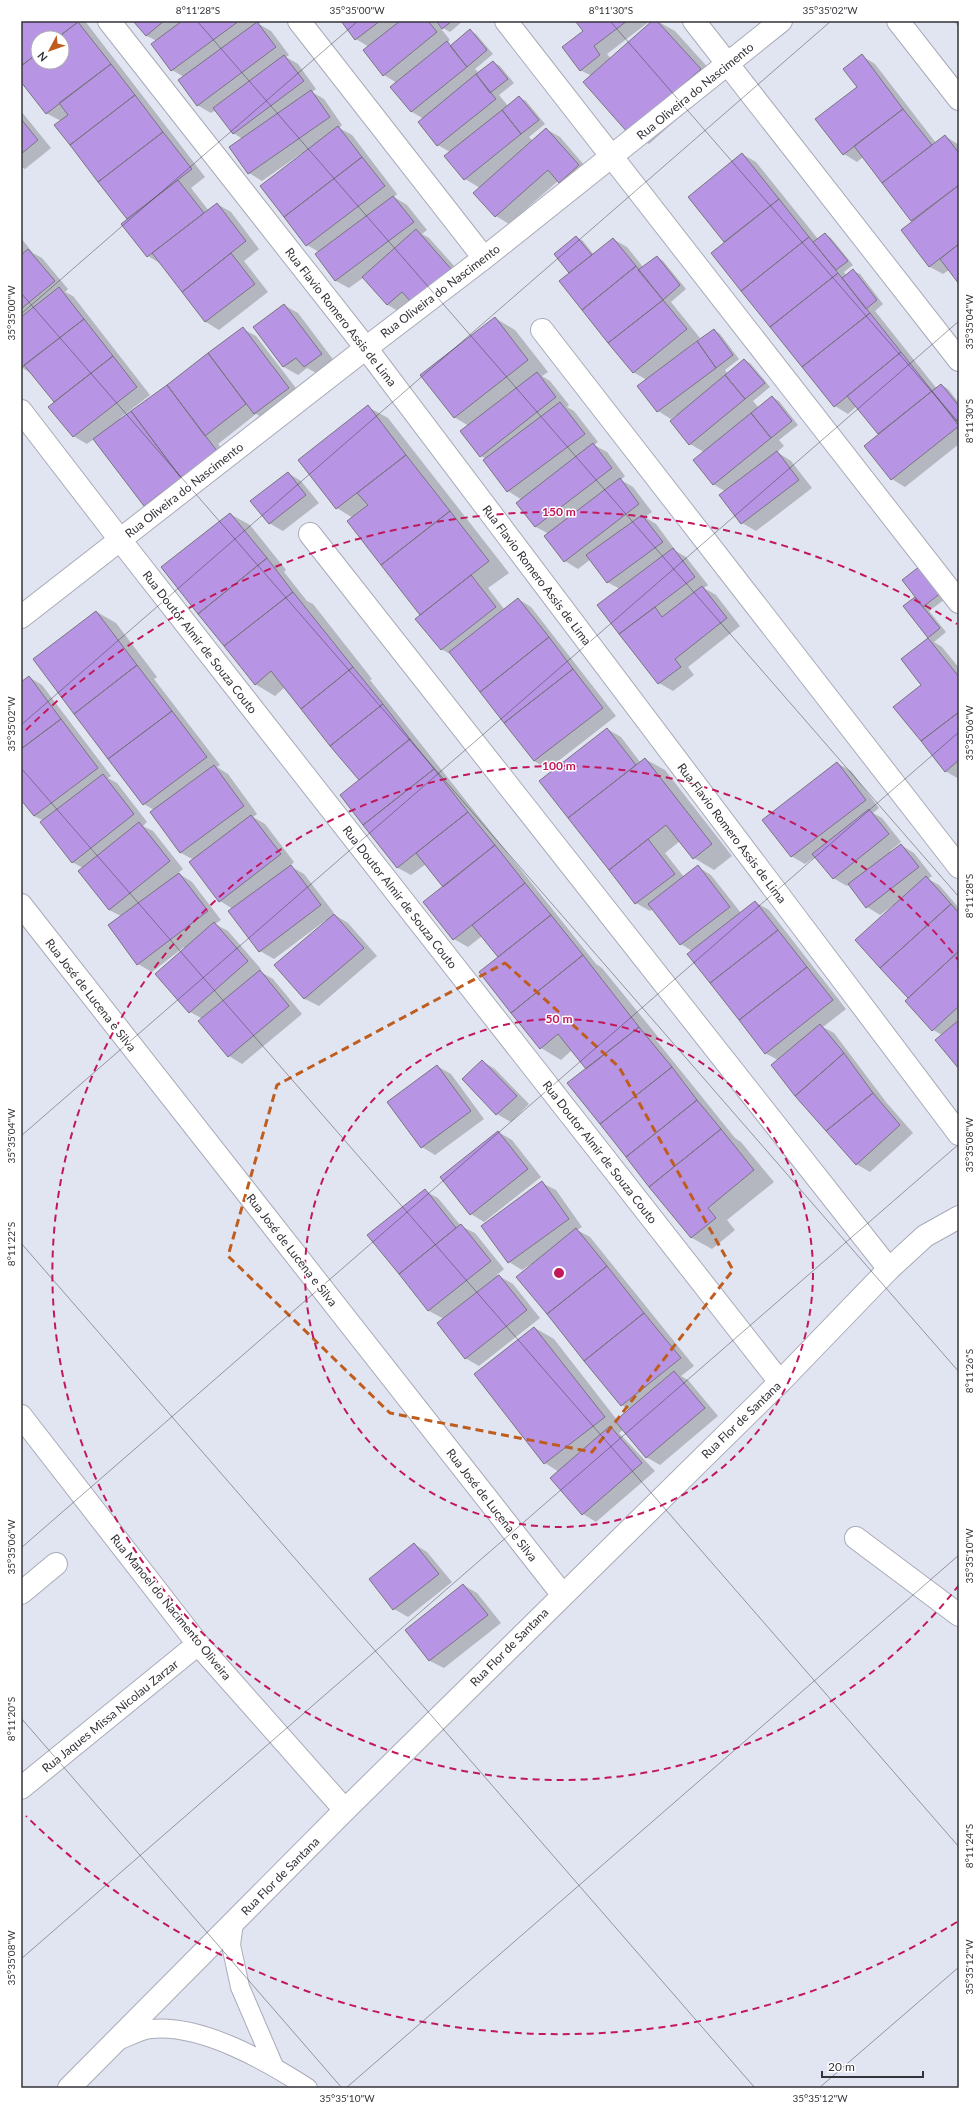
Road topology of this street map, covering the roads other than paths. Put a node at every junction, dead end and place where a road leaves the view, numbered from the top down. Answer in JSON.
{"nodes":[{"id":1,"x":109,"y":21,"type":"edge"},
{"id":2,"x":299,"y":21,"type":"edge"},
{"id":3,"x":506,"y":21,"type":"edge"},
{"id":4,"x":694,"y":21,"type":"edge"},
{"id":5,"x":781,"y":21,"type":"edge"},
{"id":6,"x":898,"y":21,"type":"edge"},
{"id":7,"x":728,"y":64,"type":"junction"},
{"id":8,"x":959,"y":99,"type":"edge"},
{"id":9,"x":612,"y":157,"type":"junction"},
{"id":10,"x":484,"y":258,"type":"junction"},
{"id":11,"x":542,"y":330,"type":"dead end"},
{"id":12,"x":366,"y":348,"type":"junction"},
{"id":13,"x":959,"y":360,"type":"edge"},
{"id":14,"x":21,"y":411,"type":"edge"},
{"id":15,"x":310,"y":534,"type":"dead end"},
{"id":16,"x":120,"y":541,"type":"junction"},
{"id":17,"x":959,"y":602,"type":"edge"},
{"id":18,"x":21,"y":617,"type":"edge"},
{"id":19,"x":959,"y":867,"type":"edge"},
{"id":20,"x":21,"y":905,"type":"edge"},
{"id":21,"x":959,"y":1134,"type":"edge"},
{"id":22,"x":959,"y":1217,"type":"edge"},
{"id":23,"x":890,"y":1269,"type":"junction"},
{"id":24,"x":780,"y":1382,"type":"junction"},
{"id":25,"x":21,"y":1416,"type":"edge"},
{"id":26,"x":856,"y":1538,"type":"dead end"},
{"id":27,"x":56,"y":1564,"type":"dead end"},
{"id":28,"x":21,"y":1593,"type":"edge"},
{"id":29,"x":562,"y":1594,"type":"junction"},
{"id":30,"x":959,"y":1615,"type":"edge"},
{"id":31,"x":198,"y":1644,"type":"junction"},
{"id":32,"x":21,"y":1788,"type":"edge"},
{"id":33,"x":345,"y":1810,"type":"junction"},
{"id":34,"x":234,"y":1922,"type":"junction"},
{"id":35,"x":114,"y":2043,"type":"junction"},
{"id":36,"x":274,"y":2066,"type":"junction"},
{"id":37,"x":69,"y":2088,"type":"edge"},
{"id":38,"x":308,"y":2088,"type":"edge"}],
"edges":[{"from":1,"to":12,"type":"street","name":"Rua Flavio Romero Assis de Lima"},
{"from":2,"to":10,"type":"street"},
{"from":3,"to":9,"type":"street"},
{"from":4,"to":7,"type":"street"},
{"from":5,"to":7,"type":"street","name":"Rua Oliveira do Nascimento"},
{"from":6,"to":8,"type":"street"},
{"from":7,"to":9,"type":"street","name":"Rua Oliveira do Nascimento"},
{"from":7,"to":13,"type":"street"},
{"from":9,"to":10,"type":"street","name":"Rua Oliveira do Nascimento"},
{"from":9,"to":17,"type":"street"},
{"from":10,"to":12,"type":"street","name":"Rua Oliveira do Nascimento"},
{"from":11,"to":19,"type":"street"},
{"from":12,"to":16,"type":"street","name":"Rua Oliveira do Nascimento"},
{"from":12,"to":21,"type":"street","name":"Rua Flavio Romero Assis de Lima"},
{"from":14,"to":16,"type":"street","name":"Rua Doutor Almir de Souza Couto"},
{"from":15,"to":23,"type":"street"},
{"from":16,"to":18,"type":"street","name":"Rua Oliveira do Nascimento"},
{"from":16,"to":24,"type":"street","name":"Rua Doutor Almir de Souza Couto"},
{"from":20,"to":29,"type":"street","name":"Rua José de Lucena e Silva"},
{"from":22,"to":23,"type":"street","name":"Rua Flor de Santana"},
{"from":23,"to":24,"type":"street","name":"Rua Flor de Santana"},
{"from":24,"to":29,"type":"street","name":"Rua Flor de Santana"},
{"from":25,"to":31,"type":"street","name":"Rua Manoel do Nacimento Oliveira"},
{"from":26,"to":30,"type":"street"},
{"from":27,"to":28,"type":"street"},
{"from":29,"to":33,"type":"street","name":"Rua Flor de Santana"},
{"from":31,"to":32,"type":"street","name":"Rua Jaques Missa Nicolau Zarzar"},
{"from":31,"to":33,"type":"street","name":"Rua Manoel do Nacimento Oliveira"},
{"from":33,"to":34,"type":"street","name":"Rua Flor de Santana"},
{"from":34,"to":35,"type":"street","name":"Rua Flor de Santana"},
{"from":34,"to":36,"type":"lane"},
{"from":35,"to":36,"type":"lane"},
{"from":35,"to":37,"type":"street","name":"Rua Flor de Santana"},
{"from":36,"to":38,"type":"lane"}]}
